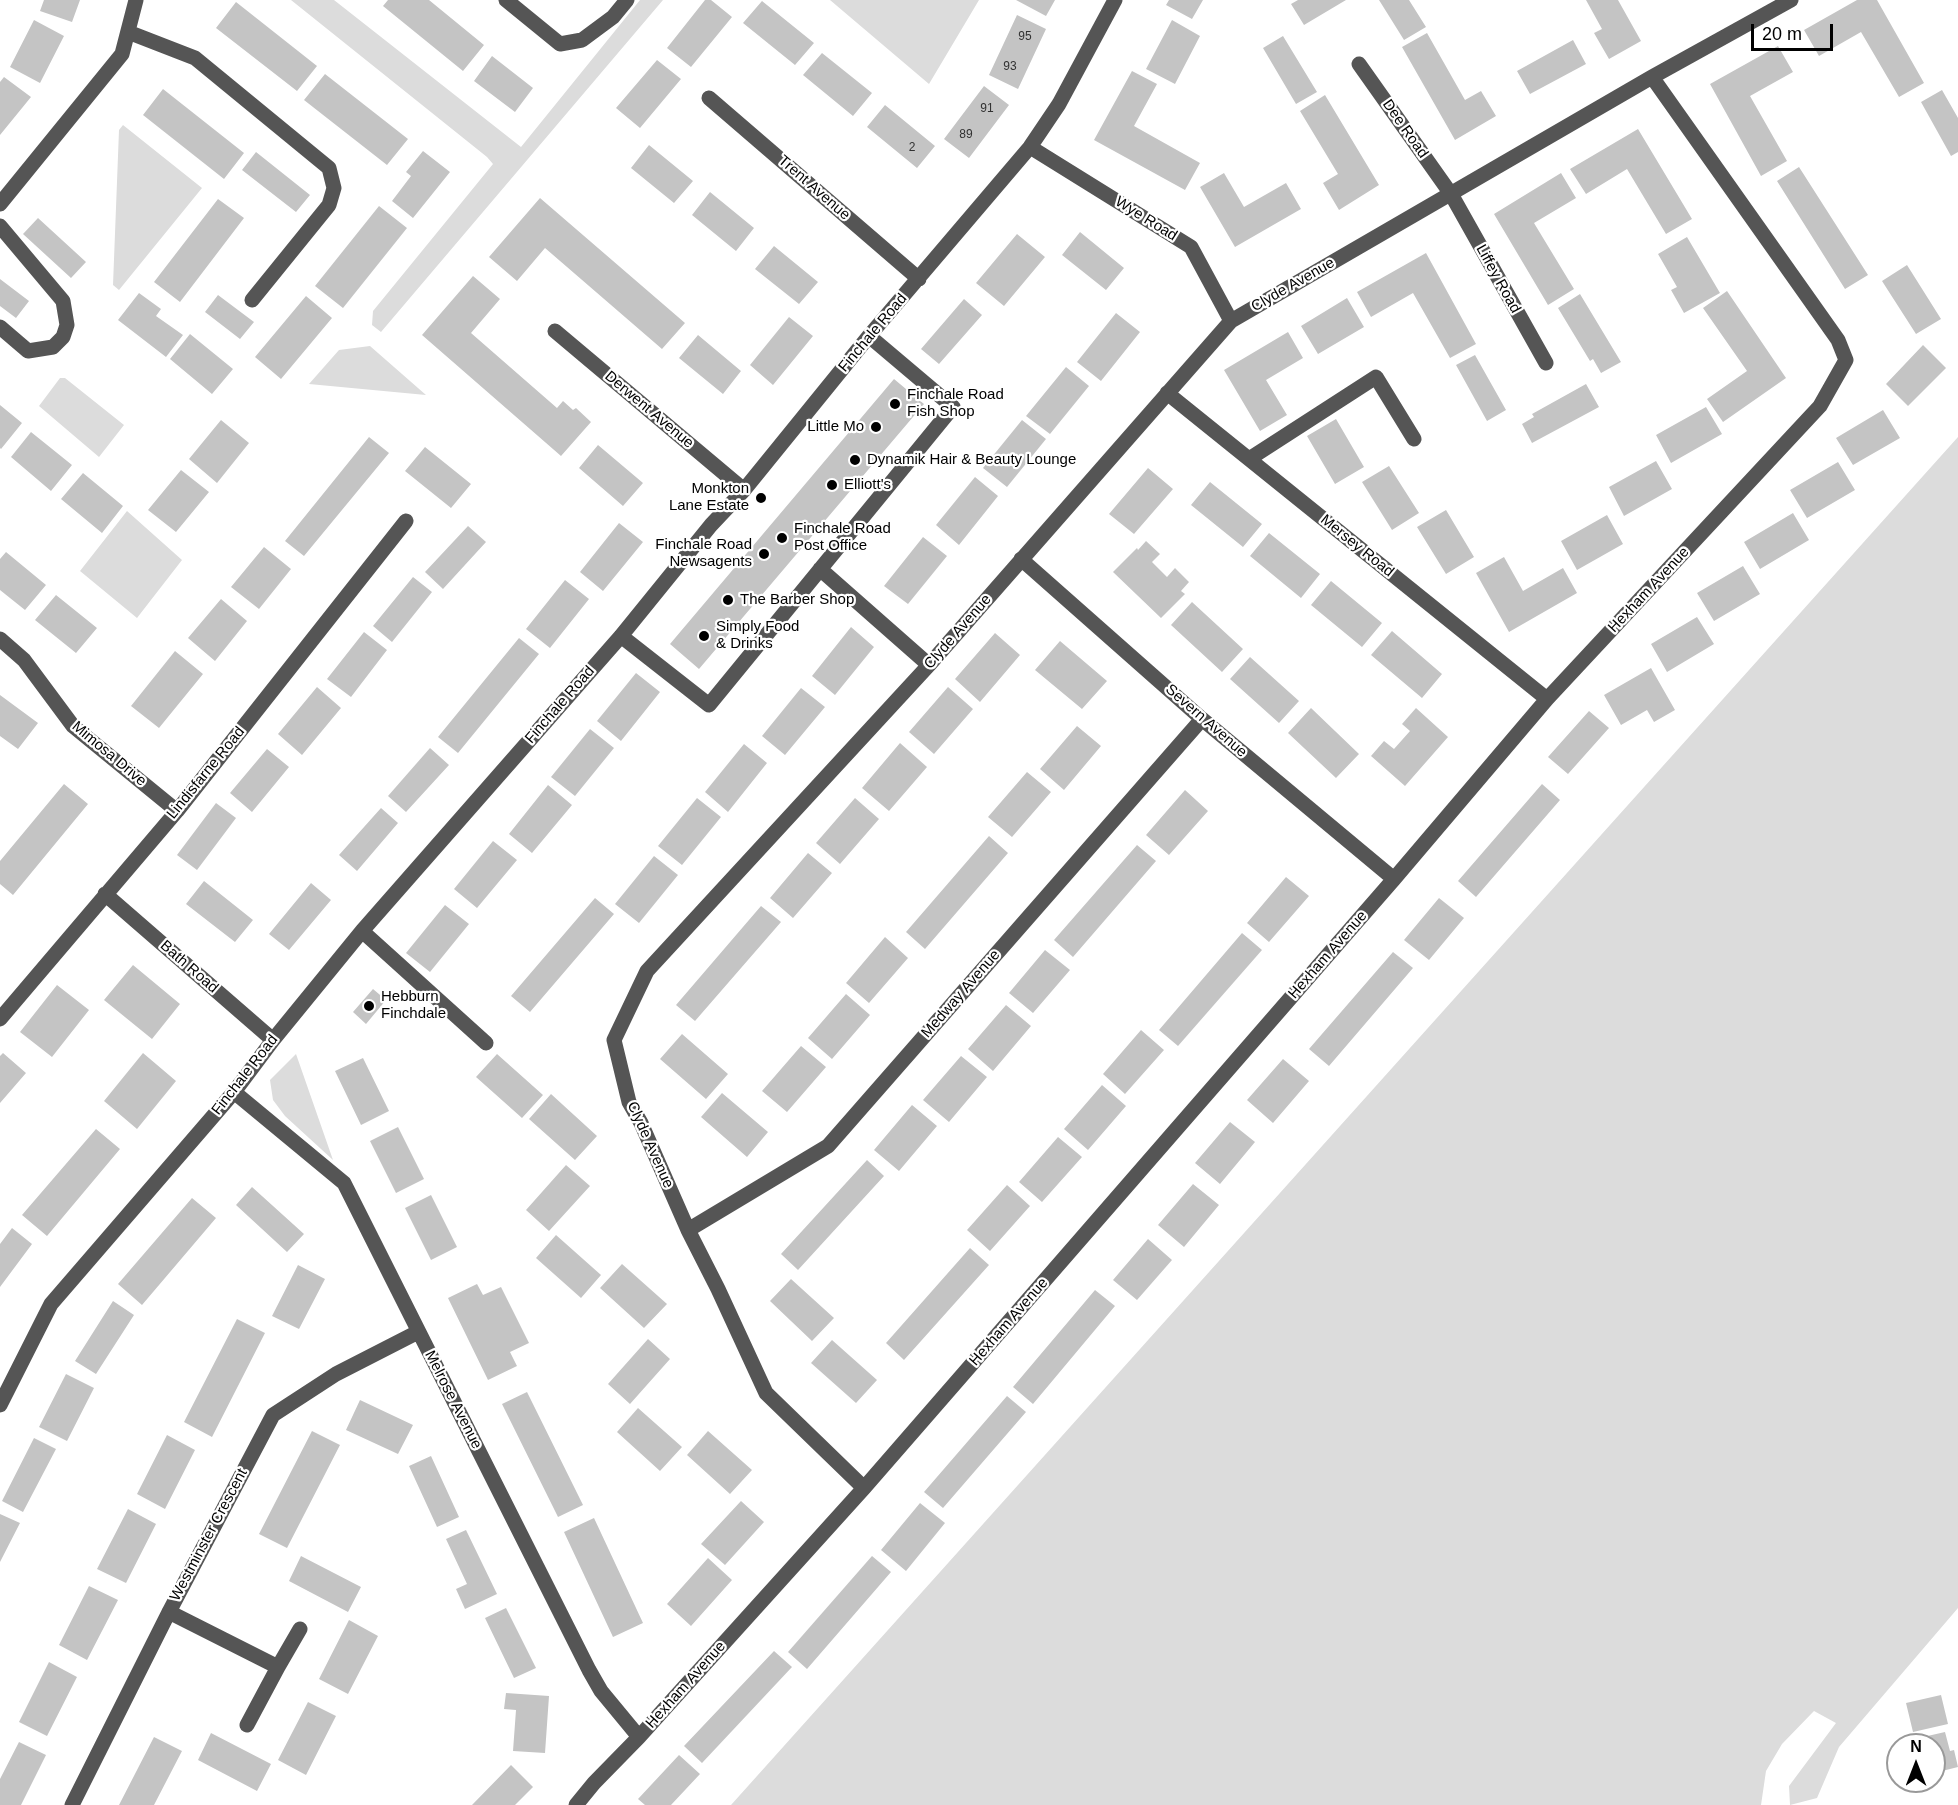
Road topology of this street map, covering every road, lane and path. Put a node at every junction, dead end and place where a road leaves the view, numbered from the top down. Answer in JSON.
{"nodes":[{"id":1,"x":136,"y":0,"type":"edge"},
{"id":2,"x":506,"y":0,"type":"edge"},
{"id":3,"x":627,"y":0,"type":"edge"},
{"id":4,"x":1115,"y":0,"type":"edge"},
{"id":5,"x":1791,"y":0,"type":"edge"},
{"id":6,"x":128,"y":32,"type":"junction"},
{"id":7,"x":1359,"y":64,"type":"dead end"},
{"id":8,"x":1652,"y":76,"type":"junction"},
{"id":9,"x":709,"y":98,"type":"dead end"},
{"id":10,"x":1029,"y":147,"type":"junction"},
{"id":11,"x":1451,"y":194,"type":"junction"},
{"id":12,"x":0,"y":204,"type":"edge"},
{"id":13,"x":0,"y":226,"type":"edge"},
{"id":14,"x":919,"y":279,"type":"junction"},
{"id":15,"x":252,"y":300,"type":"dead end"},
{"id":16,"x":1231,"y":321,"type":"junction"},
{"id":17,"x":0,"y":327,"type":"edge"},
{"id":18,"x":555,"y":331,"type":"dead end"},
{"id":19,"x":869,"y":336,"type":"junction"},
{"id":20,"x":1545,"y":363,"type":"dead end"},
{"id":21,"x":1167,"y":393,"type":"junction"},
{"id":22,"x":1414,"y":440,"type":"dead end"},
{"id":23,"x":1249,"y":459,"type":"junction"},
{"id":24,"x":744,"y":490,"type":"junction"},
{"id":25,"x":406,"y":522,"type":"dead end"},
{"id":26,"x":1021,"y":559,"type":"junction"},
{"id":27,"x":820,"y":569,"type":"junction"},
{"id":28,"x":621,"y":636,"type":"junction"},
{"id":29,"x":0,"y":639,"type":"edge"},
{"id":30,"x":928,"y":665,"type":"junction"},
{"id":31,"x":1547,"y":699,"type":"junction"},
{"id":32,"x":1202,"y":719,"type":"junction"},
{"id":33,"x":177,"y":811,"type":"junction"},
{"id":34,"x":1394,"y":879,"type":"junction"},
{"id":35,"x":105,"y":894,"type":"junction"},
{"id":36,"x":362,"y":931,"type":"junction"},
{"id":37,"x":0,"y":1019,"type":"edge"},
{"id":38,"x":273,"y":1040,"type":"junction"},
{"id":39,"x":486,"y":1043,"type":"dead end"},
{"id":40,"x":234,"y":1092,"type":"junction"},
{"id":41,"x":688,"y":1230,"type":"junction"},
{"id":42,"x":418,"y":1332,"type":"junction"},
{"id":43,"x":0,"y":1405,"type":"edge"},
{"id":44,"x":864,"y":1488,"type":"junction"},
{"id":45,"x":169,"y":1612,"type":"junction"},
{"id":46,"x":300,"y":1629,"type":"dead end"},
{"id":47,"x":278,"y":1667,"type":"junction"},
{"id":48,"x":248,"y":1725,"type":"dead end"},
{"id":49,"x":639,"y":1737,"type":"junction"},
{"id":50,"x":72,"y":1805,"type":"edge"},
{"id":51,"x":576,"y":1805,"type":"edge"}],
"edges":[{"from":1,"to":6,"type":"street"},
{"from":2,"to":3,"type":"street"},
{"from":4,"to":10,"type":"street","name":"Finchale Road"},
{"from":5,"to":8,"type":"street","name":"Clyde Avenue"},
{"from":6,"to":12,"type":"street"},
{"from":6,"to":15,"type":"street"},
{"from":7,"to":11,"type":"street","name":"Dee Road"},
{"from":8,"to":11,"type":"street","name":"Clyde Avenue"},
{"from":8,"to":31,"type":"street","name":"Hexham Avenue"},
{"from":9,"to":14,"type":"street","name":"Trent Avenue"},
{"from":10,"to":14,"type":"street","name":"Finchale Road"},
{"from":10,"to":16,"type":"street","name":"Wye Road"},
{"from":11,"to":16,"type":"street","name":"Clyde Avenue"},
{"from":11,"to":20,"type":"street","name":"Liffey Road"},
{"from":13,"to":17,"type":"street"},
{"from":14,"to":19,"type":"street","name":"Finchale Road"},
{"from":16,"to":21,"type":"street","name":"Clyde Avenue"},
{"from":18,"to":24,"type":"street","name":"Derwent Avenue"},
{"from":19,"to":24,"type":"street","name":"Finchale Road"},
{"from":19,"to":27,"type":"street"},
{"from":21,"to":23,"type":"street","name":"Mersey Road"},
{"from":21,"to":26,"type":"street","name":"Clyde Avenue"},
{"from":22,"to":23,"type":"street"},
{"from":23,"to":31,"type":"street","name":"Mersey Road"},
{"from":24,"to":28,"type":"street","name":"Finchale Road"},
{"from":25,"to":33,"type":"street","name":"Lindisfarne Road"},
{"from":26,"to":30,"type":"street","name":"Clyde Avenue"},
{"from":26,"to":32,"type":"street","name":"Severn Avenue"},
{"from":27,"to":28,"type":"street"},
{"from":27,"to":30,"type":"street"},
{"from":28,"to":36,"type":"street","name":"Finchale Road"},
{"from":29,"to":33,"type":"street","name":"Mimosa Drive"},
{"from":30,"to":41,"type":"street","name":"Clyde Avenue"},
{"from":31,"to":34,"type":"street","name":"Hexham Avenue"},
{"from":32,"to":34,"type":"street","name":"Severn Avenue"},
{"from":32,"to":41,"type":"street","name":"Medway Avenue"},
{"from":33,"to":35,"type":"street","name":"Lindisfarne Road"},
{"from":34,"to":44,"type":"street","name":"Hexham Avenue"},
{"from":35,"to":37,"type":"street","name":"Lindisfarne Road"},
{"from":35,"to":38,"type":"street","name":"Bath Road"},
{"from":36,"to":38,"type":"street","name":"Finchale Road"},
{"from":36,"to":39,"type":"street"},
{"from":38,"to":40,"type":"street","name":"Finchale Road"},
{"from":40,"to":42,"type":"street","name":"Melrose Avenue"},
{"from":40,"to":43,"type":"street","name":"Finchale Road"},
{"from":41,"to":44,"type":"street","name":"Clyde Avenue"},
{"from":42,"to":45,"type":"street","name":"Westminster Crescent"},
{"from":42,"to":49,"type":"street","name":"Melrose Avenue"},
{"from":44,"to":49,"type":"street","name":"Hexham Avenue"},
{"from":45,"to":47,"type":"street"},
{"from":45,"to":50,"type":"street","name":"Westminster Crescent"},
{"from":46,"to":47,"type":"street"},
{"from":47,"to":48,"type":"street"},
{"from":49,"to":51,"type":"street","name":"Hexham Avenue"}]}
